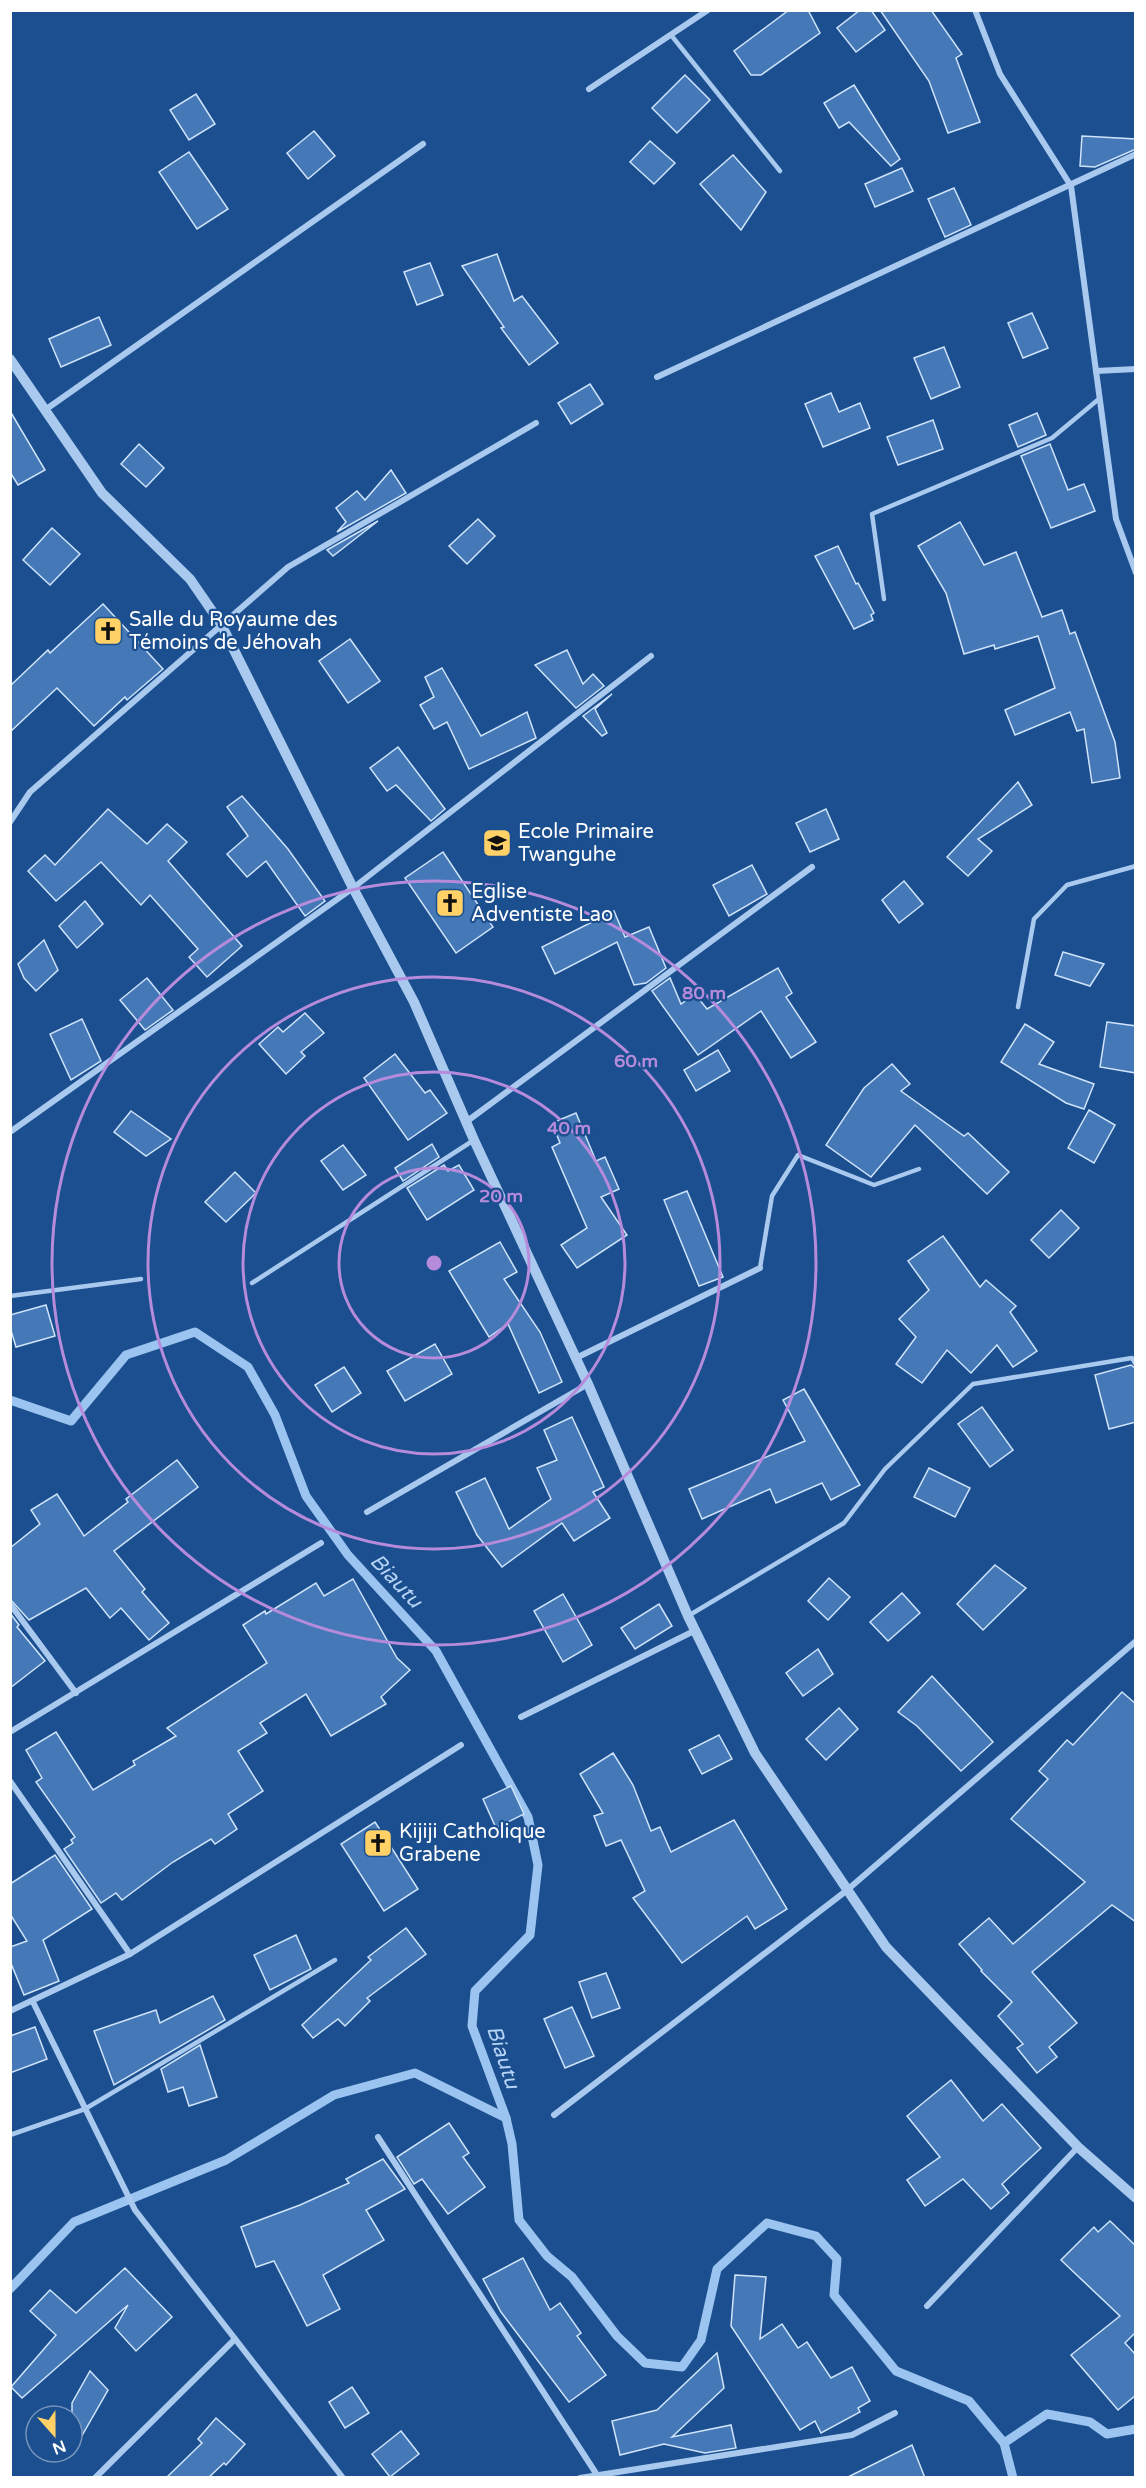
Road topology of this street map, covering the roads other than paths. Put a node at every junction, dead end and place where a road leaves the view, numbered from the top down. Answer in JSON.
{"nodes":[{"id":1,"x":708,"y":10,"type":"edge"},
{"id":2,"x":975,"y":10,"type":"edge"},
{"id":3,"x":672,"y":35,"type":"junction"},
{"id":4,"x":589,"y":89,"type":"dead end"},
{"id":5,"x":423,"y":144,"type":"dead end"},
{"id":6,"x":1135,"y":154,"type":"edge"},
{"id":7,"x":780,"y":171,"type":"dead end"},
{"id":8,"x":1071,"y":186,"type":"junction"},
{"id":9,"x":10,"y":358,"type":"edge"},
{"id":10,"x":1136,"y":369,"type":"edge"},
{"id":11,"x":1096,"y":371,"type":"junction"},
{"id":12,"x":657,"y":377,"type":"dead end"},
{"id":13,"x":1100,"y":398,"type":"junction"},
{"id":14,"x":45,"y":410,"type":"junction"},
{"id":15,"x":536,"y":423,"type":"dead end"},
{"id":16,"x":1136,"y":573,"type":"edge"},
{"id":17,"x":884,"y":599,"type":"dead end"},
{"id":18,"x":221,"y":624,"type":"junction"},
{"id":19,"x":651,"y":656,"type":"dead end"},
{"id":20,"x":10,"y":822,"type":"edge"},
{"id":21,"x":1136,"y":866,"type":"edge"},
{"id":22,"x":812,"y":867,"type":"dead end"},
{"id":23,"x":353,"y":888,"type":"junction"},
{"id":24,"x":1018,"y":1007,"type":"dead end"},
{"id":25,"x":466,"y":1122,"type":"junction"},
{"id":26,"x":10,"y":1132,"type":"edge"},
{"id":27,"x":474,"y":1140,"type":"junction"},
{"id":28,"x":919,"y":1169,"type":"dead end"},
{"id":29,"x":760,"y":1268,"type":"joint"},
{"id":30,"x":141,"y":1279,"type":"dead end"},
{"id":31,"x":252,"y":1283,"type":"dead end"},
{"id":32,"x":10,"y":1296,"type":"edge"},
{"id":33,"x":576,"y":1358,"type":"junction"},
{"id":34,"x":1136,"y":1365,"type":"edge"},
{"id":35,"x":588,"y":1384,"type":"junction"},
{"id":36,"x":367,"y":1512,"type":"dead end"},
{"id":37,"x":321,"y":1543,"type":"dead end"},
{"id":38,"x":10,"y":1604,"type":"edge"},
{"id":39,"x":688,"y":1616,"type":"junction"},
{"id":40,"x":696,"y":1630,"type":"junction"},
{"id":41,"x":1136,"y":1641,"type":"edge"},
{"id":42,"x":76,"y":1693,"type":"junction"},
{"id":43,"x":521,"y":1717,"type":"dead end"},
{"id":44,"x":10,"y":1732,"type":"edge"},
{"id":45,"x":461,"y":1745,"type":"dead end"},
{"id":46,"x":10,"y":1781,"type":"edge"},
{"id":47,"x":846,"y":1891,"type":"junction"},
{"id":48,"x":130,"y":1954,"type":"junction"},
{"id":49,"x":335,"y":1960,"type":"dead end"},
{"id":50,"x":33,"y":2002,"type":"junction"},
{"id":51,"x":10,"y":2011,"type":"edge"},
{"id":52,"x":85,"y":2109,"type":"junction"},
{"id":53,"x":554,"y":2115,"type":"dead end"},
{"id":54,"x":10,"y":2135,"type":"edge"},
{"id":55,"x":378,"y":2137,"type":"dead end"},
{"id":56,"x":1078,"y":2146,"type":"junction"},
{"id":57,"x":1136,"y":2198,"type":"edge"},
{"id":58,"x":927,"y":2306,"type":"dead end"},
{"id":59,"x":235,"y":2339,"type":"junction"},
{"id":60,"x":895,"y":2413,"type":"dead end"},
{"id":61,"x":598,"y":2476,"type":"edge"},
{"id":62,"x":95,"y":2478,"type":"edge"},
{"id":63,"x":343,"y":2478,"type":"edge"},
{"id":64,"x":580,"y":2478,"type":"edge"}],
"edges":[{"from":1,"to":3,"type":"street"},
{"from":2,"to":8,"type":"street"},
{"from":3,"to":4,"type":"street"},
{"from":3,"to":7,"type":"lane"},
{"from":5,"to":14,"type":"street"},
{"from":6,"to":8,"type":"street"},
{"from":8,"to":11,"type":"street"},
{"from":8,"to":12,"type":"street"},
{"from":9,"to":14,"type":"street"},
{"from":10,"to":11,"type":"street"},
{"from":11,"to":13,"type":"street"},
{"from":13,"to":16,"type":"street"},
{"from":13,"to":17,"type":"lane"},
{"from":14,"to":18,"type":"street"},
{"from":15,"to":18,"type":"street"},
{"from":18,"to":20,"type":"street"},
{"from":18,"to":23,"type":"street"},
{"from":19,"to":23,"type":"street"},
{"from":21,"to":24,"type":"lane"},
{"from":22,"to":25,"type":"street"},
{"from":23,"to":25,"type":"street"},
{"from":23,"to":26,"type":"street"},
{"from":25,"to":27,"type":"street"},
{"from":27,"to":31,"type":"lane"},
{"from":27,"to":33,"type":"street"},
{"from":28,"to":29,"type":"lane"},
{"from":29,"to":33,"type":"street"},
{"from":30,"to":32,"type":"lane"},
{"from":33,"to":35,"type":"street"},
{"from":34,"to":39,"type":"lane"},
{"from":35,"to":36,"type":"street"},
{"from":35,"to":39,"type":"street"},
{"from":37,"to":42,"type":"street"},
{"from":38,"to":42,"type":"street"},
{"from":39,"to":40,"type":"street"},
{"from":40,"to":43,"type":"street"},
{"from":40,"to":47,"type":"street"},
{"from":41,"to":47,"type":"street"},
{"from":42,"to":44,"type":"street"},
{"from":45,"to":48,"type":"street"},
{"from":46,"to":48,"type":"street"},
{"from":47,"to":53,"type":"street"},
{"from":47,"to":56,"type":"street"},
{"from":48,"to":50,"type":"street"},
{"from":49,"to":52,"type":"lane"},
{"from":50,"to":51,"type":"street"},
{"from":50,"to":52,"type":"street"},
{"from":52,"to":54,"type":"lane"},
{"from":52,"to":59,"type":"street"},
{"from":55,"to":61,"type":"street"},
{"from":56,"to":57,"type":"street"},
{"from":56,"to":58,"type":"street"},
{"from":59,"to":62,"type":"street"},
{"from":59,"to":63,"type":"street"},
{"from":60,"to":61,"type":"street"},
{"from":61,"to":64,"type":"street"}]}
